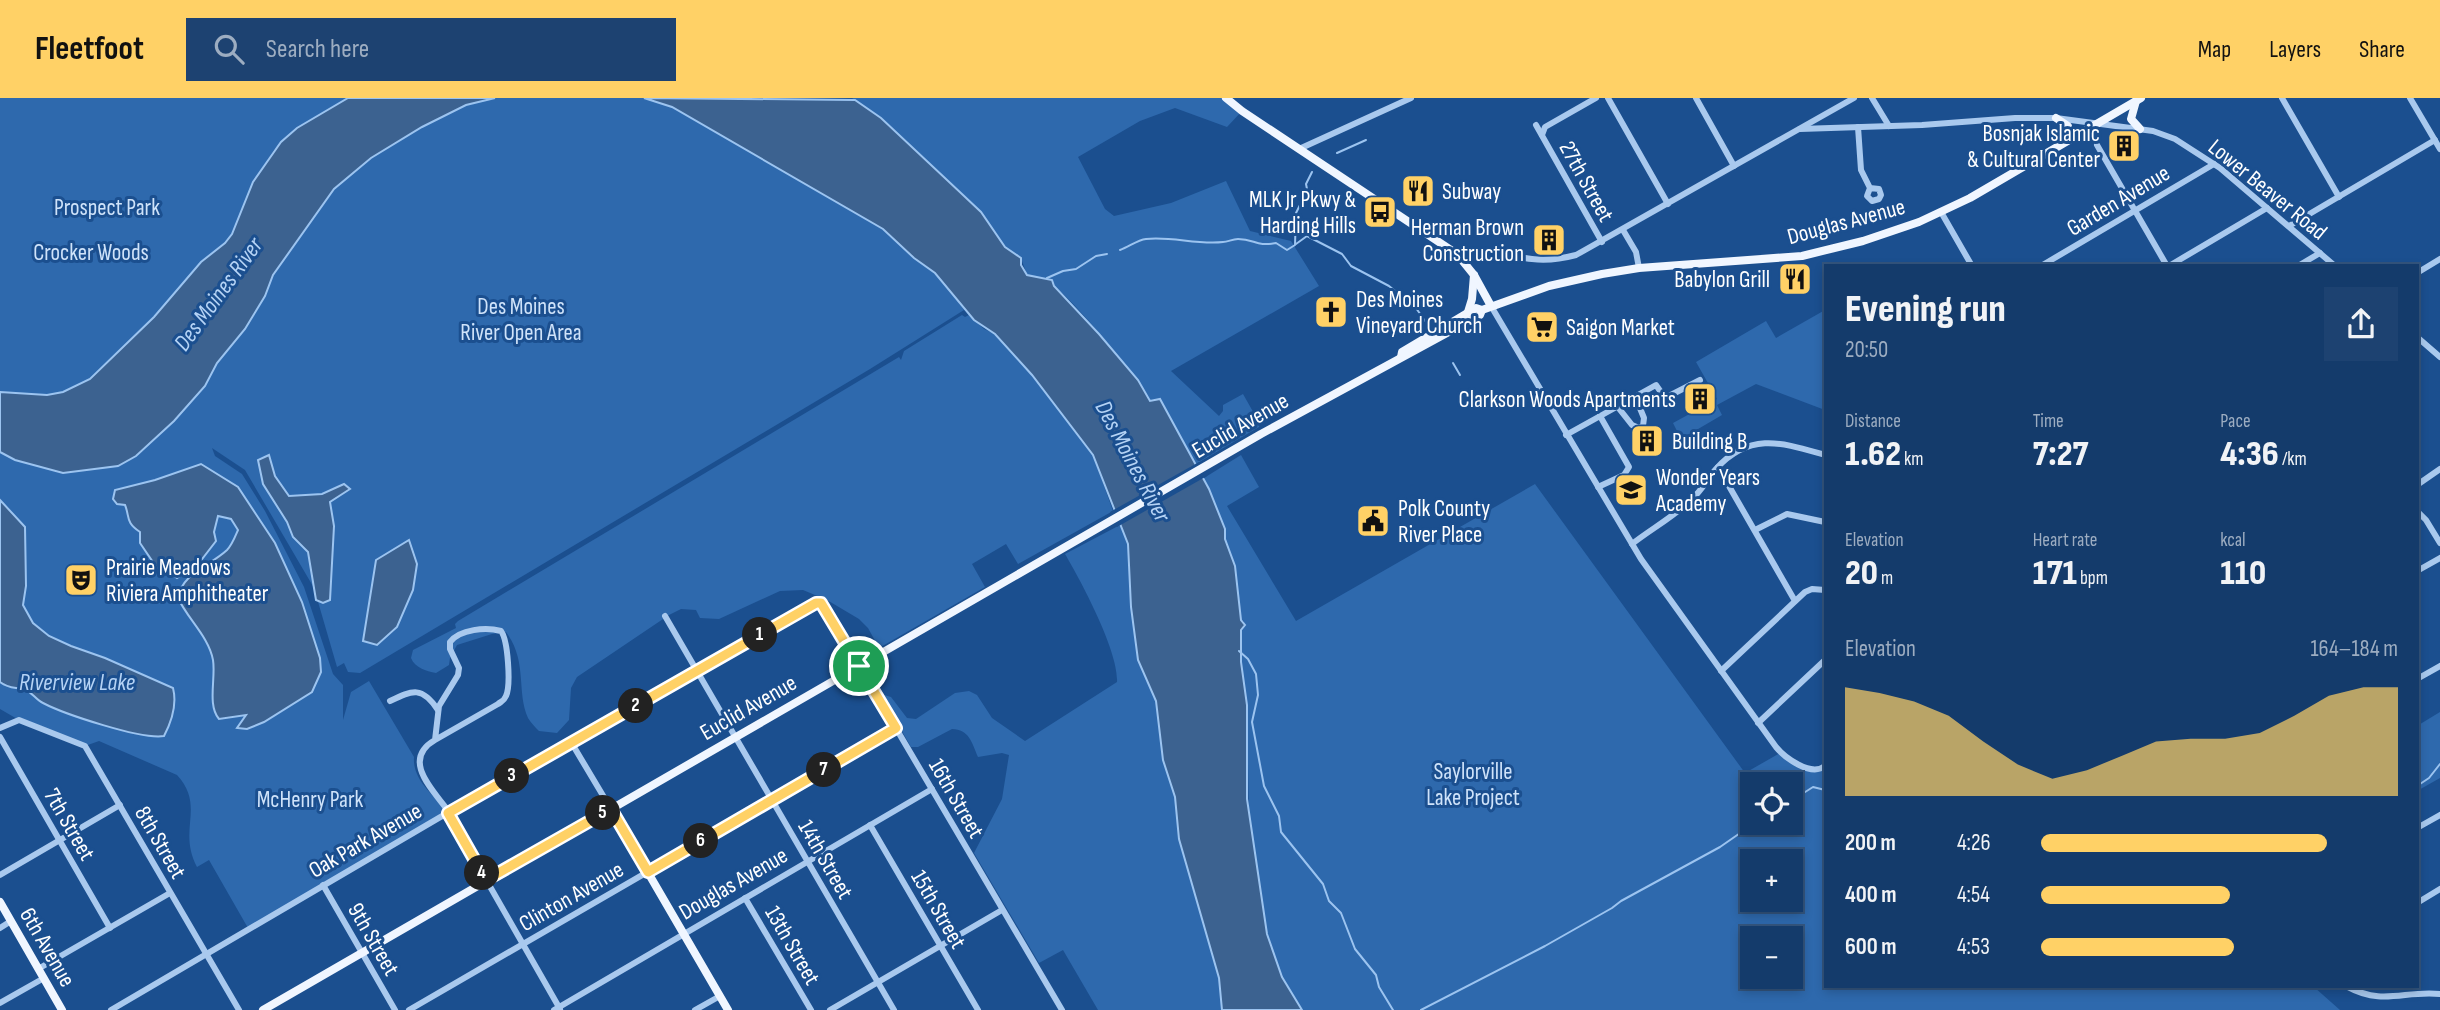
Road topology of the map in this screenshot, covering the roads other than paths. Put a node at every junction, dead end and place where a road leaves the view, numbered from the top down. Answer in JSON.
{"nodes":[{"id":1,"x":1411,"y":98,"type":"edge"},
{"id":2,"x":1596,"y":98,"type":"edge"},
{"id":3,"x":1608,"y":98,"type":"edge"},
{"id":4,"x":1696,"y":98,"type":"edge"},
{"id":5,"x":1854,"y":98,"type":"edge"},
{"id":6,"x":1872,"y":98,"type":"edge"},
{"id":7,"x":2282,"y":98,"type":"edge"},
{"id":8,"x":2410,"y":98,"type":"edge"},
{"id":9,"x":1228,"y":99,"type":"edge"},
{"id":10,"x":2138,"y":100,"type":"edge"},
{"id":11,"x":2056,"y":118,"type":"junction"},
{"id":12,"x":2098,"y":123,"type":"junction"},
{"id":13,"x":1536,"y":125,"type":"dead end"},
{"id":14,"x":1889,"y":126,"type":"junction"},
{"id":15,"x":1858,"y":127,"type":"junction"},
{"id":16,"x":1800,"y":129,"type":"junction"},
{"id":17,"x":2140,"y":129,"type":"junction"},
{"id":18,"x":1542,"y":137,"type":"junction"},
{"id":19,"x":2435,"y":140,"type":"junction"},
{"id":20,"x":2097,"y":145,"type":"dead end"},
{"id":21,"x":2059,"y":146,"type":"junction"},
{"id":22,"x":1299,"y":149,"type":"junction"},
{"id":23,"x":2440,"y":149,"type":"edge"},
{"id":24,"x":2214,"y":164,"type":"junction"},
{"id":25,"x":1734,"y":166,"type":"junction"},
{"id":26,"x":1870,"y":188,"type":"dead end"},
{"id":27,"x":2339,"y":197,"type":"junction"},
{"id":28,"x":1668,"y":204,"type":"junction"},
{"id":29,"x":2267,"y":208,"type":"junction"},
{"id":30,"x":2135,"y":211,"type":"junction"},
{"id":31,"x":1941,"y":212,"type":"junction"},
{"id":32,"x":2288,"y":226,"type":"junction"},
{"id":33,"x":1623,"y":230,"type":"junction"},
{"id":34,"x":1602,"y":242,"type":"junction"},
{"id":35,"x":2320,"y":253,"type":"junction"},
{"id":36,"x":1457,"y":254,"type":"junction"},
{"id":37,"x":2440,"y":259,"type":"edge"},
{"id":38,"x":1971,"y":264,"type":"edge"},
{"id":39,"x":2043,"y":264,"type":"edge"},
{"id":40,"x":2167,"y":264,"type":"edge"},
{"id":41,"x":2171,"y":264,"type":"edge"},
{"id":42,"x":2301,"y":264,"type":"edge"},
{"id":43,"x":2333,"y":264,"type":"edge"},
{"id":44,"x":1639,"y":268,"type":"junction"},
{"id":45,"x":2419,"y":272,"type":"edge"},
{"id":46,"x":1474,"y":275,"type":"junction"},
{"id":47,"x":1487,"y":308,"type":"junction"},
{"id":48,"x":1468,"y":312,"type":"junction"},
{"id":49,"x":2419,"y":339,"type":"edge"},
{"id":50,"x":1401,"y":357,"type":"junction"},
{"id":51,"x":2440,"y":357,"type":"edge"},
{"id":52,"x":1700,"y":380,"type":"dead end"},
{"id":53,"x":1635,"y":396,"type":"junction"},
{"id":54,"x":1617,"y":407,"type":"junction"},
{"id":55,"x":1600,"y":416,"type":"junction"},
{"id":56,"x":1566,"y":435,"type":"junction"},
{"id":57,"x":1824,"y":455,"type":"edge"},
{"id":58,"x":1718,"y":467,"type":"junction"},
{"id":59,"x":2440,"y":469,"type":"edge"},
{"id":60,"x":2419,"y":484,"type":"edge"},
{"id":61,"x":1598,"y":487,"type":"junction"},
{"id":62,"x":2419,"y":513,"type":"edge"},
{"id":63,"x":1824,"y":522,"type":"edge"},
{"id":64,"x":1755,"y":530,"type":"junction"},
{"id":65,"x":2440,"y":543,"type":"edge"},
{"id":66,"x":1632,"y":544,"type":"junction"},
{"id":67,"x":2440,"y":558,"type":"edge"},
{"id":68,"x":2419,"y":570,"type":"edge"},
{"id":69,"x":1824,"y":590,"type":"edge"},
{"id":70,"x":1795,"y":601,"type":"junction"},
{"id":71,"x":821,"y":603,"type":"joint"},
{"id":72,"x":665,"y":616,"type":"dead end"},
{"id":73,"x":1824,"y":661,"type":"edge"},
{"id":74,"x":859,"y":666,"type":"junction"},
{"id":75,"x":2440,"y":666,"type":"edge"},
{"id":76,"x":696,"y":671,"type":"junction"},
{"id":77,"x":1721,"y":671,"type":"junction"},
{"id":78,"x":2419,"y":678,"type":"edge"},
{"id":79,"x":390,"y":701,"type":"dead end"},
{"id":80,"x":438,"y":710,"type":"junction"},
{"id":81,"x":1758,"y":723,"type":"junction"},
{"id":82,"x":0,"y":728,"type":"edge"},
{"id":83,"x":896,"y":728,"type":"junction"},
{"id":84,"x":0,"y":737,"type":"edge"},
{"id":85,"x":735,"y":737,"type":"junction"},
{"id":86,"x":435,"y":740,"type":"junction"},
{"id":87,"x":571,"y":742,"type":"junction"},
{"id":88,"x":1824,"y":767,"type":"edge"},
{"id":89,"x":932,"y":789,"type":"junction"},
{"id":90,"x":772,"y":800,"type":"junction"},
{"id":91,"x":120,"y":805,"type":"junction"},
{"id":92,"x":611,"y":809,"type":"junction"},
{"id":93,"x":449,"y":813,"type":"junction"},
{"id":94,"x":2440,"y":815,"type":"edge"},
{"id":95,"x":870,"y":825,"type":"junction"},
{"id":96,"x":2419,"y":827,"type":"edge"},
{"id":97,"x":59,"y":840,"type":"junction"},
{"id":98,"x":808,"y":862,"type":"junction"},
{"id":99,"x":648,"y":872,"type":"junction"},
{"id":100,"x":0,"y":875,"type":"edge"},
{"id":101,"x":486,"y":880,"type":"junction"},
{"id":102,"x":323,"y":885,"type":"junction"},
{"id":103,"x":2440,"y":889,"type":"edge"},
{"id":104,"x":170,"y":893,"type":"junction"},
{"id":105,"x":746,"y":898,"type":"junction"},
{"id":106,"x":0,"y":902,"type":"edge"},
{"id":107,"x":2419,"y":902,"type":"edge"},
{"id":108,"x":1002,"y":910,"type":"junction"},
{"id":109,"x":11,"y":921,"type":"junction"},
{"id":110,"x":0,"y":928,"type":"edge"},
{"id":111,"x":110,"y":928,"type":"junction"},
{"id":112,"x":684,"y":934,"type":"junction"},
{"id":113,"x":523,"y":944,"type":"junction"},
{"id":114,"x":941,"y":946,"type":"junction"},
{"id":115,"x":362,"y":953,"type":"junction"},
{"id":116,"x":207,"y":955,"type":"junction"},
{"id":117,"x":38,"y":969,"type":"junction"},
{"id":118,"x":44,"y":978,"type":"junction"},
{"id":119,"x":878,"y":982,"type":"junction"},
{"id":120,"x":2351,"y":988,"type":"edge"},
{"id":121,"x":2440,"y":994,"type":"edge"},
{"id":122,"x":720,"y":996,"type":"junction"},
{"id":123,"x":0,"y":1003,"type":"edge"},
{"id":124,"x":558,"y":1009,"type":"edge"},
{"id":125,"x":62,"y":1010,"type":"edge"},
{"id":126,"x":111,"y":1010,"type":"edge"},
{"id":127,"x":239,"y":1010,"type":"edge"},
{"id":128,"x":263,"y":1010,"type":"edge"},
{"id":129,"x":395,"y":1010,"type":"edge"},
{"id":130,"x":409,"y":1010,"type":"edge"},
{"id":131,"x":695,"y":1010,"type":"edge"},
{"id":132,"x":728,"y":1010,"type":"edge"},
{"id":133,"x":811,"y":1010,"type":"edge"},
{"id":134,"x":830,"y":1010,"type":"edge"},
{"id":135,"x":894,"y":1010,"type":"edge"},
{"id":136,"x":978,"y":1010,"type":"edge"},
{"id":137,"x":1062,"y":1010,"type":"edge"}],
"edges":[{"from":1,"to":22,"type":"street"},
{"from":2,"to":18,"type":"street"},
{"from":3,"to":28,"type":"street"},
{"from":4,"to":25,"type":"street"},
{"from":5,"to":16,"type":"street"},
{"from":6,"to":14,"type":"street"},
{"from":7,"to":27,"type":"street"},
{"from":8,"to":19,"type":"street"},
{"from":9,"to":22,"type":"main road"},
{"from":10,"to":12,"type":"main road","name":"Douglas Avenue"},
{"from":10,"to":17,"type":"main road"},
{"from":11,"to":12,"type":"street"},
{"from":11,"to":14,"type":"street"},
{"from":11,"to":21,"type":"main road"},
{"from":12,"to":17,"type":"street","name":"Lower Beaver Road"},
{"from":12,"to":21,"type":"main road","name":"Douglas Avenue"},
{"from":13,"to":18,"type":"street","name":"27th Street"},
{"from":14,"to":15,"type":"street"},
{"from":15,"to":16,"type":"street"},
{"from":15,"to":26,"type":"street"},
{"from":16,"to":25,"type":"street"},
{"from":17,"to":24,"type":"street","name":"Lower Beaver Road"},
{"from":18,"to":34,"type":"street","name":"27th Street"},
{"from":19,"to":23,"type":"street"},
{"from":19,"to":27,"type":"street"},
{"from":20,"to":30,"type":"street"},
{"from":21,"to":31,"type":"main road","name":"Douglas Avenue"},
{"from":22,"to":36,"type":"main road"},
{"from":24,"to":29,"type":"street","name":"Lower Beaver Road"},
{"from":24,"to":30,"type":"street","name":"Garden Avenue"},
{"from":25,"to":28,"type":"street"},
{"from":27,"to":32,"type":"street"},
{"from":28,"to":33,"type":"street"},
{"from":29,"to":32,"type":"street","name":"Lower Beaver Road"},
{"from":29,"to":41,"type":"street"},
{"from":30,"to":39,"type":"street","name":"Garden Avenue"},
{"from":30,"to":40,"type":"street"},
{"from":31,"to":38,"type":"street"},
{"from":31,"to":44,"type":"main road","name":"Douglas Avenue"},
{"from":32,"to":35,"type":"street","name":"Lower Beaver Road"},
{"from":33,"to":34,"type":"street"},
{"from":33,"to":44,"type":"street","name":"27th Street"},
{"from":34,"to":36,"type":"street"},
{"from":35,"to":42,"type":"street"},
{"from":35,"to":43,"type":"street","name":"Lower Beaver Road"},
{"from":36,"to":46,"type":"main road"},
{"from":37,"to":45,"type":"street"},
{"from":44,"to":47,"type":"main road","name":"Douglas Avenue"},
{"from":46,"to":47,"type":"main road"},
{"from":46,"to":48,"type":"main road"},
{"from":47,"to":48,"type":"main road","name":"Euclid Avenue"},
{"from":47,"to":50,"type":"main road","name":"Euclid Avenue"},
{"from":47,"to":56,"type":"street"},
{"from":48,"to":50,"type":"main road","name":"Euclid Avenue"},
{"from":49,"to":51,"type":"street"},
{"from":50,"to":74,"type":"main road","name":"Euclid Avenue"},
{"from":52,"to":53,"type":"street"},
{"from":53,"to":54,"type":"street"},
{"from":53,"to":54,"type":"street"},
{"from":54,"to":55,"type":"street"},
{"from":55,"to":56,"type":"street"},
{"from":55,"to":61,"type":"street"},
{"from":56,"to":61,"type":"street"},
{"from":57,"to":58,"type":"street"},
{"from":58,"to":64,"type":"street"},
{"from":58,"to":66,"type":"street"},
{"from":59,"to":60,"type":"street"},
{"from":61,"to":66,"type":"street"},
{"from":62,"to":65,"type":"street"},
{"from":63,"to":64,"type":"street"},
{"from":64,"to":70,"type":"street"},
{"from":66,"to":77,"type":"street"},
{"from":67,"to":68,"type":"street"},
{"from":69,"to":70,"type":"street"},
{"from":70,"to":77,"type":"street"},
{"from":71,"to":74,"type":"street","name":"16th Street"},
{"from":71,"to":76,"type":"street","name":"Oak Park Avenue"},
{"from":72,"to":76,"type":"street","name":"14th Street"},
{"from":73,"to":81,"type":"street"},
{"from":74,"to":83,"type":"street","name":"16th Street"},
{"from":74,"to":85,"type":"main road","name":"Euclid Avenue"},
{"from":75,"to":78,"type":"street"},
{"from":76,"to":85,"type":"street","name":"14th Street"},
{"from":76,"to":87,"type":"street","name":"Oak Park Avenue"},
{"from":77,"to":81,"type":"street"},
{"from":79,"to":80,"type":"street"},
{"from":80,"to":86,"type":"street"},
{"from":80,"to":86,"type":"street"},
{"from":81,"to":88,"type":"street"},
{"from":82,"to":91,"type":"street","name":"8th Street"},
{"from":83,"to":89,"type":"street","name":"16th Street"},
{"from":83,"to":90,"type":"street","name":"Clinton Avenue"},
{"from":84,"to":97,"type":"street","name":"7th Street"},
{"from":85,"to":90,"type":"street","name":"14th Street"},
{"from":85,"to":92,"type":"main road","name":"Euclid Avenue"},
{"from":86,"to":93,"type":"street"},
{"from":87,"to":92,"type":"street"},
{"from":87,"to":93,"type":"street","name":"Oak Park Avenue"},
{"from":89,"to":95,"type":"street","name":"Douglas Avenue"},
{"from":89,"to":108,"type":"street","name":"16th Street"},
{"from":90,"to":98,"type":"street","name":"14th Street"},
{"from":90,"to":99,"type":"street","name":"Clinton Avenue"},
{"from":91,"to":97,"type":"street"},
{"from":91,"to":104,"type":"street","name":"8th Street"},
{"from":92,"to":99,"type":"main road"},
{"from":92,"to":101,"type":"main road","name":"Euclid Avenue"},
{"from":93,"to":101,"type":"street"},
{"from":93,"to":102,"type":"street","name":"Oak Park Avenue"},
{"from":94,"to":96,"type":"street"},
{"from":95,"to":98,"type":"street","name":"Douglas Avenue"},
{"from":95,"to":114,"type":"street","name":"15th Street"},
{"from":97,"to":100,"type":"street"},
{"from":97,"to":111,"type":"street","name":"7th Street"},
{"from":98,"to":105,"type":"street","name":"Douglas Avenue"},
{"from":98,"to":119,"type":"street","name":"14th Street"},
{"from":99,"to":112,"type":"main road"},
{"from":99,"to":113,"type":"street","name":"Clinton Avenue"},
{"from":101,"to":113,"type":"street"},
{"from":101,"to":115,"type":"main road","name":"Euclid Avenue"},
{"from":102,"to":115,"type":"street","name":"9th Street"},
{"from":102,"to":116,"type":"street","name":"Oak Park Avenue"},
{"from":103,"to":107,"type":"street"},
{"from":104,"to":111,"type":"street"},
{"from":104,"to":116,"type":"street","name":"8th Street"},
{"from":105,"to":112,"type":"street","name":"Douglas Avenue"},
{"from":105,"to":133,"type":"street","name":"13th Street"},
{"from":106,"to":109,"type":"main road","name":"6th Avenue"},
{"from":108,"to":114,"type":"street"},
{"from":108,"to":137,"type":"street","name":"16th Street"},
{"from":109,"to":110,"type":"street"},
{"from":109,"to":117,"type":"main road","name":"6th Avenue"},
{"from":111,"to":117,"type":"street"},
{"from":112,"to":122,"type":"main road"},
{"from":112,"to":124,"type":"street","name":"Douglas Avenue"},
{"from":113,"to":124,"type":"street"},
{"from":113,"to":130,"type":"street","name":"Clinton Avenue"},
{"from":114,"to":119,"type":"street"},
{"from":114,"to":136,"type":"street","name":"15th Street"},
{"from":115,"to":128,"type":"main road","name":"Euclid Avenue"},
{"from":115,"to":129,"type":"street","name":"9th Street"},
{"from":116,"to":126,"type":"street","name":"Oak Park Avenue"},
{"from":116,"to":127,"type":"street","name":"8th Street"},
{"from":117,"to":118,"type":"main road","name":"6th Avenue"},
{"from":118,"to":123,"type":"street"},
{"from":118,"to":125,"type":"main road","name":"6th Avenue"},
{"from":119,"to":134,"type":"street"},
{"from":119,"to":135,"type":"street","name":"14th Street"},
{"from":120,"to":121,"type":"street"},
{"from":122,"to":131,"type":"street"},
{"from":122,"to":132,"type":"main road"}]}
